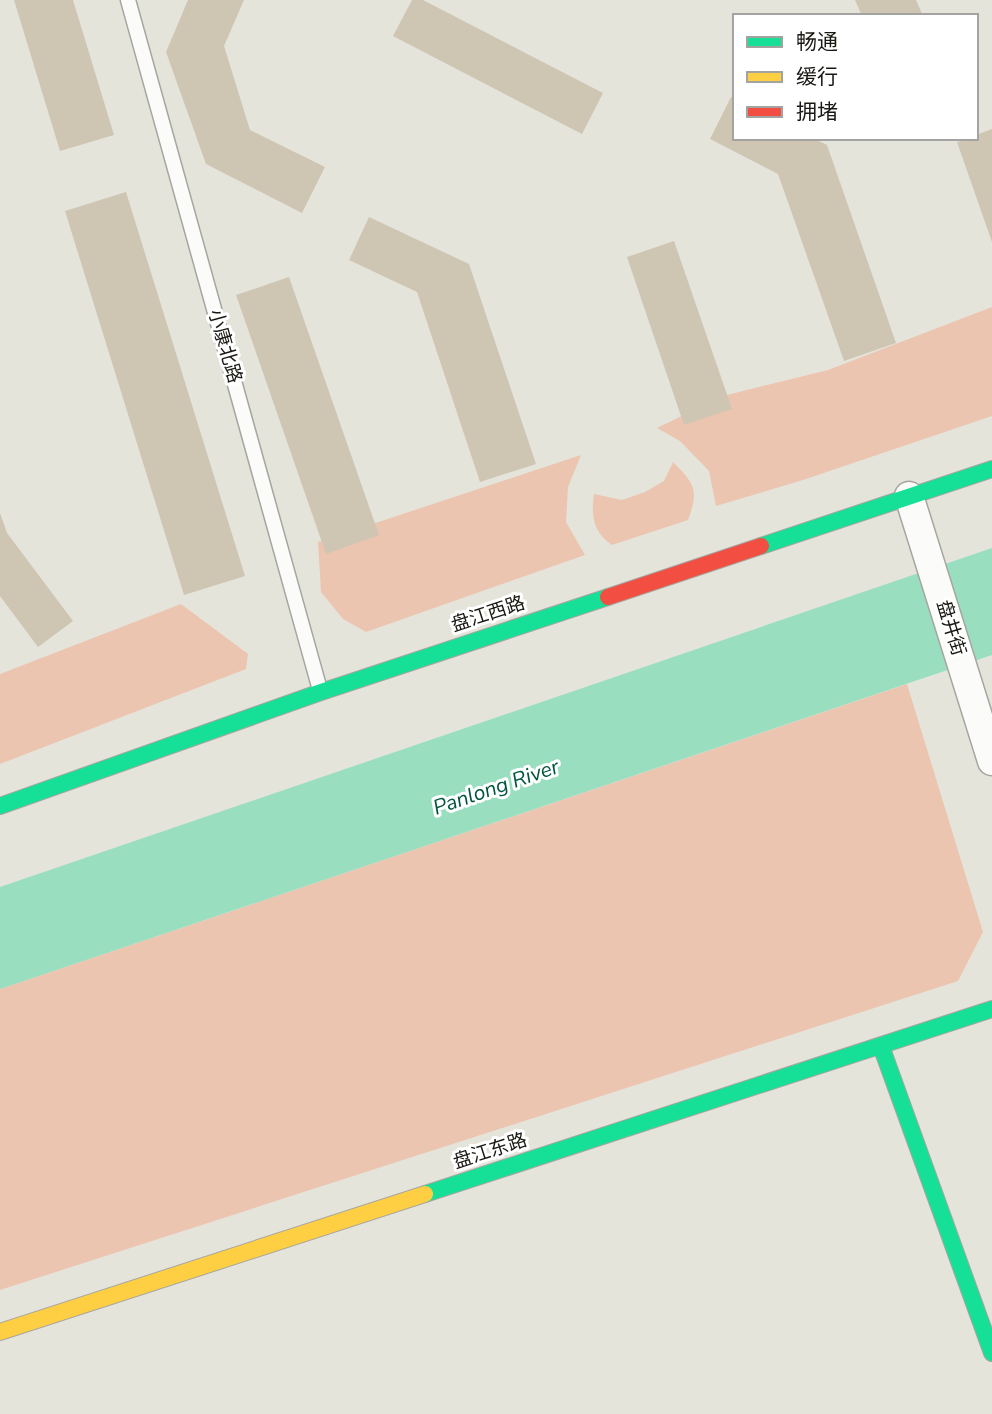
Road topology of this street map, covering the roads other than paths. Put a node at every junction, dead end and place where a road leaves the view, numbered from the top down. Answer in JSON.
{"nodes":[{"id":1,"x":128,"y":0,"type":"edge"},
{"id":2,"x":992,"y":469,"type":"edge"},
{"id":3,"x":909,"y":496,"type":"junction"},
{"id":4,"x":321,"y":692,"type":"junction"},
{"id":5,"x":992,"y":761,"type":"edge"},
{"id":6,"x":0,"y":806,"type":"edge"},
{"id":7,"x":992,"y":1009,"type":"edge"},
{"id":8,"x":881,"y":1046,"type":"junction"},
{"id":9,"x":0,"y":1332,"type":"edge"},
{"id":10,"x":992,"y":1353,"type":"edge"}],
"edges":[{"from":1,"to":4,"type":"lane","name":"小康北路"},
{"from":2,"to":3,"type":"street","name":"盘江西路"},
{"from":3,"to":4,"type":"street","name":"盘江西路"},
{"from":3,"to":5,"type":"street","name":"盘井街"},
{"from":4,"to":6,"type":"street","name":"盘江西路"},
{"from":7,"to":8,"type":"street","name":"盘江东路"},
{"from":8,"to":9,"type":"street","name":"盘江东路"},
{"from":8,"to":10,"type":"street"}]}
